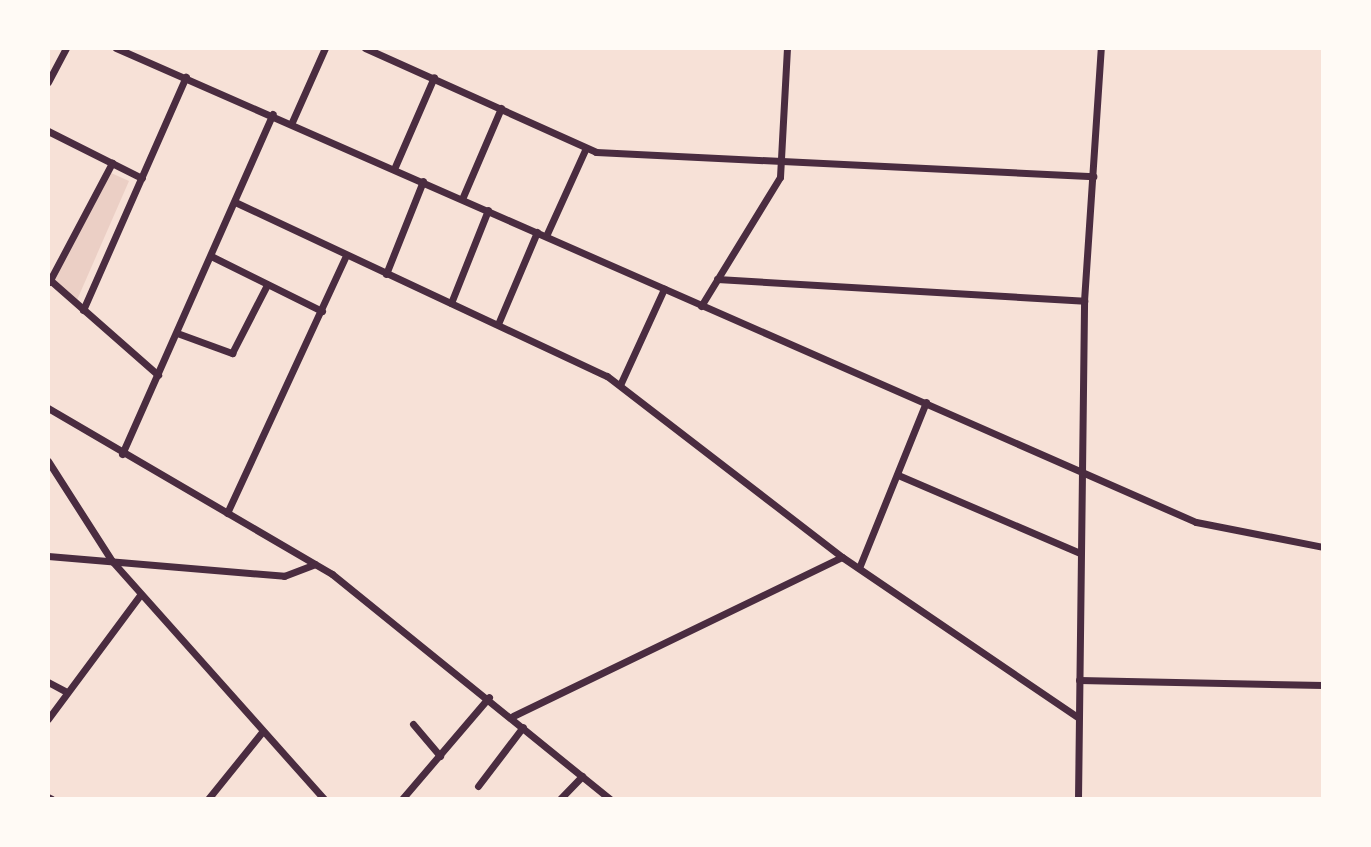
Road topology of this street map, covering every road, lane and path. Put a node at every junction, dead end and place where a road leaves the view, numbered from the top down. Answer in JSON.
{"nodes":[{"id":1,"x":66,"y":48,"type":"edge"},
{"id":2,"x":116,"y":48,"type":"edge"},
{"id":3,"x":325,"y":48,"type":"edge"},
{"id":4,"x":365,"y":48,"type":"edge"},
{"id":5,"x":787,"y":48,"type":"edge"},
{"id":6,"x":1101,"y":48,"type":"edge"},
{"id":7,"x":186,"y":77,"type":"junction"},
{"id":8,"x":434,"y":77,"type":"junction"},
{"id":9,"x":48,"y":82,"type":"edge"},
{"id":10,"x":501,"y":108,"type":"junction"},
{"id":11,"x":273,"y":114,"type":"junction"},
{"id":12,"x":292,"y":122,"type":"junction"},
{"id":13,"x":48,"y":131,"type":"edge"},
{"id":14,"x":585,"y":150,"type":"junction"},
{"id":15,"x":781,"y":160,"type":"junction"},
{"id":16,"x":112,"y":163,"type":"junction"},
{"id":17,"x":394,"y":169,"type":"junction"},
{"id":18,"x":1093,"y":176,"type":"junction"},
{"id":19,"x":142,"y":178,"type":"junction"},
{"id":20,"x":423,"y":181,"type":"junction"},
{"id":21,"x":462,"y":199,"type":"junction"},
{"id":22,"x":235,"y":202,"type":"junction"},
{"id":23,"x":488,"y":210,"type":"junction"},
{"id":24,"x":537,"y":232,"type":"junction"},
{"id":25,"x":546,"y":236,"type":"junction"},
{"id":26,"x":211,"y":256,"type":"junction"},
{"id":27,"x":346,"y":256,"type":"junction"},
{"id":28,"x":386,"y":274,"type":"junction"},
{"id":29,"x":717,"y":279,"type":"junction"},
{"id":30,"x":49,"y":282,"type":"edge"},
{"id":31,"x":267,"y":285,"type":"junction"},
{"id":32,"x":664,"y":289,"type":"junction"},
{"id":33,"x":1084,"y":301,"type":"junction"},
{"id":34,"x":451,"y":303,"type":"junction"},
{"id":35,"x":701,"y":306,"type":"junction"},
{"id":36,"x":83,"y":310,"type":"junction"},
{"id":37,"x":322,"y":311,"type":"junction"},
{"id":38,"x":498,"y":324,"type":"junction"},
{"id":39,"x":177,"y":333,"type":"junction"},
{"id":40,"x":158,"y":375,"type":"junction"},
{"id":41,"x":620,"y":385,"type":"junction"},
{"id":42,"x":926,"y":402,"type":"junction"},
{"id":43,"x":48,"y":408,"type":"edge"},
{"id":44,"x":122,"y":454,"type":"junction"},
{"id":45,"x":48,"y":461,"type":"edge"},
{"id":46,"x":1081,"y":471,"type":"junction"},
{"id":47,"x":898,"y":475,"type":"junction"},
{"id":48,"x":227,"y":513,"type":"junction"},
{"id":49,"x":1323,"y":547,"type":"edge"},
{"id":50,"x":1080,"y":553,"type":"junction"},
{"id":51,"x":48,"y":556,"type":"edge"},
{"id":52,"x":842,"y":557,"type":"junction"},
{"id":53,"x":112,"y":561,"type":"junction"},
{"id":54,"x":315,"y":564,"type":"junction"},
{"id":55,"x":859,"y":568,"type":"junction"},
{"id":56,"x":140,"y":595,"type":"junction"},
{"id":57,"x":1079,"y":680,"type":"junction"},
{"id":58,"x":48,"y":682,"type":"edge"},
{"id":59,"x":1323,"y":685,"type":"edge"},
{"id":60,"x":67,"y":692,"type":"junction"},
{"id":61,"x":489,"y":697,"type":"junction"},
{"id":62,"x":513,"y":716,"type":"junction"},
{"id":63,"x":1077,"y":717,"type":"junction"},
{"id":64,"x":48,"y":719,"type":"edge"},
{"id":65,"x":413,"y":724,"type":"dead end"},
{"id":66,"x":523,"y":727,"type":"junction"},
{"id":67,"x":262,"y":732,"type":"junction"},
{"id":68,"x":440,"y":756,"type":"junction"},
{"id":69,"x":582,"y":776,"type":"junction"},
{"id":70,"x":478,"y":786,"type":"dead end"},
{"id":71,"x":208,"y":799,"type":"edge"},
{"id":72,"x":324,"y":799,"type":"edge"},
{"id":73,"x":402,"y":799,"type":"edge"},
{"id":74,"x":560,"y":799,"type":"edge"},
{"id":75,"x":610,"y":799,"type":"edge"},
{"id":76,"x":1078,"y":799,"type":"edge"}],
"edges":[{"from":1,"to":9,"type":"street"},
{"from":2,"to":7,"type":"street"},
{"from":3,"to":12,"type":"street"},
{"from":4,"to":8,"type":"street"},
{"from":5,"to":15,"type":"street"},
{"from":6,"to":18,"type":"street"},
{"from":7,"to":11,"type":"street"},
{"from":7,"to":19,"type":"street"},
{"from":8,"to":10,"type":"street"},
{"from":8,"to":17,"type":"street"},
{"from":10,"to":14,"type":"street"},
{"from":10,"to":21,"type":"street"},
{"from":11,"to":12,"type":"street"},
{"from":11,"to":22,"type":"street"},
{"from":12,"to":17,"type":"street"},
{"from":13,"to":16,"type":"street"},
{"from":14,"to":15,"type":"street"},
{"from":14,"to":25,"type":"street"},
{"from":15,"to":18,"type":"street"},
{"from":15,"to":29,"type":"street"},
{"from":16,"to":19,"type":"street"},
{"from":16,"to":30,"type":"street"},
{"from":17,"to":20,"type":"street"},
{"from":18,"to":33,"type":"street"},
{"from":19,"to":36,"type":"street"},
{"from":20,"to":21,"type":"street"},
{"from":20,"to":28,"type":"street"},
{"from":21,"to":23,"type":"street"},
{"from":22,"to":26,"type":"street"},
{"from":22,"to":27,"type":"street"},
{"from":23,"to":24,"type":"street"},
{"from":23,"to":34,"type":"street"},
{"from":24,"to":25,"type":"street"},
{"from":24,"to":38,"type":"street"},
{"from":25,"to":32,"type":"street"},
{"from":26,"to":31,"type":"street"},
{"from":26,"to":39,"type":"street"},
{"from":27,"to":28,"type":"street"},
{"from":27,"to":37,"type":"street"},
{"from":28,"to":34,"type":"street"},
{"from":29,"to":33,"type":"street"},
{"from":29,"to":35,"type":"street"},
{"from":30,"to":36,"type":"street"},
{"from":31,"to":37,"type":"street"},
{"from":31,"to":39,"type":"street"},
{"from":32,"to":35,"type":"street"},
{"from":32,"to":41,"type":"street"},
{"from":33,"to":46,"type":"street"},
{"from":34,"to":38,"type":"street"},
{"from":35,"to":42,"type":"street"},
{"from":36,"to":40,"type":"street"},
{"from":37,"to":48,"type":"street"},
{"from":38,"to":41,"type":"street"},
{"from":39,"to":40,"type":"street"},
{"from":40,"to":44,"type":"street"},
{"from":41,"to":52,"type":"street"},
{"from":42,"to":46,"type":"street"},
{"from":42,"to":47,"type":"street"},
{"from":43,"to":44,"type":"street"},
{"from":44,"to":48,"type":"street"},
{"from":45,"to":53,"type":"street"},
{"from":46,"to":49,"type":"street"},
{"from":46,"to":50,"type":"street"},
{"from":47,"to":50,"type":"street"},
{"from":47,"to":55,"type":"street"},
{"from":48,"to":54,"type":"street"},
{"from":50,"to":57,"type":"street"},
{"from":51,"to":53,"type":"street"},
{"from":52,"to":55,"type":"street"},
{"from":52,"to":62,"type":"street"},
{"from":53,"to":54,"type":"street"},
{"from":53,"to":56,"type":"street"},
{"from":54,"to":61,"type":"street"},
{"from":55,"to":63,"type":"street"},
{"from":56,"to":60,"type":"street"},
{"from":56,"to":67,"type":"street"},
{"from":57,"to":59,"type":"street"},
{"from":57,"to":63,"type":"street"},
{"from":58,"to":60,"type":"street"},
{"from":60,"to":64,"type":"street"},
{"from":61,"to":62,"type":"street"},
{"from":61,"to":68,"type":"street"},
{"from":62,"to":66,"type":"street"},
{"from":63,"to":76,"type":"street"},
{"from":65,"to":68,"type":"street"},
{"from":66,"to":69,"type":"street"},
{"from":66,"to":70,"type":"street"},
{"from":67,"to":71,"type":"street"},
{"from":67,"to":72,"type":"street"},
{"from":68,"to":73,"type":"street"},
{"from":69,"to":74,"type":"street"},
{"from":69,"to":75,"type":"street"}]}
